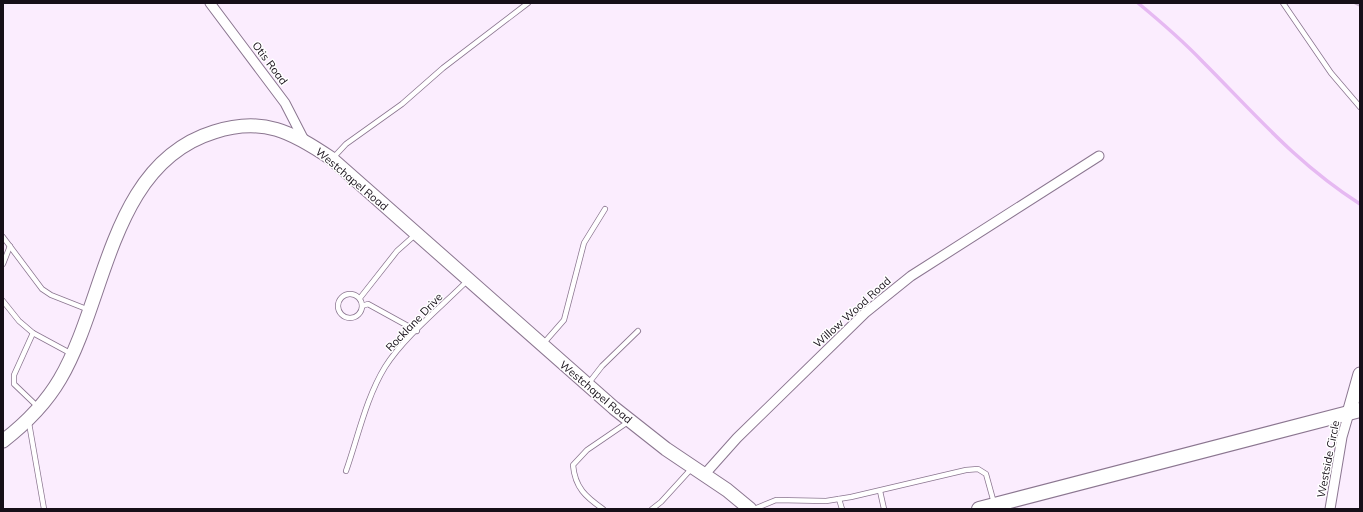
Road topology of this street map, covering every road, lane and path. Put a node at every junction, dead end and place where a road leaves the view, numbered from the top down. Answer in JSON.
{"nodes":[{"id":1,"x":210,"y":3,"type":"edge"},
{"id":2,"x":528,"y":3,"type":"edge"},
{"id":3,"x":1282,"y":3,"type":"edge"},
{"id":4,"x":1360,"y":107,"type":"edge"},
{"id":5,"x":304,"y":140,"type":"junction"},
{"id":6,"x":1099,"y":156,"type":"dead end"},
{"id":7,"x":332,"y":159,"type":"junction"},
{"id":8,"x":605,"y":209,"type":"dead end"},
{"id":9,"x":416,"y":234,"type":"junction"},
{"id":10,"x":3,"y":237,"type":"edge"},
{"id":11,"x":10,"y":246,"type":"junction"},
{"id":12,"x":3,"y":264,"type":"edge"},
{"id":13,"x":468,"y":280,"type":"junction"},
{"id":14,"x":360,"y":298,"type":"junction"},
{"id":15,"x":3,"y":301,"type":"edge"},
{"id":16,"x":362,"y":306,"type":"junction"},
{"id":17,"x":89,"y":310,"type":"junction"},
{"id":18,"x":417,"y":331,"type":"junction"},
{"id":19,"x":638,"y":331,"type":"dead end"},
{"id":20,"x":33,"y":333,"type":"junction"},
{"id":21,"x":541,"y":345,"type":"junction"},
{"id":22,"x":72,"y":354,"type":"junction"},
{"id":23,"x":1360,"y":374,"type":"edge"},
{"id":24,"x":587,"y":385,"type":"junction"},
{"id":25,"x":39,"y":408,"type":"junction"},
{"id":26,"x":1355,"y":412,"type":"edge"},
{"id":27,"x":28,"y":419,"type":"junction"},
{"id":28,"x":630,"y":421,"type":"junction"},
{"id":29,"x":3,"y":441,"type":"edge"},
{"id":30,"x":693,"y":467,"type":"junction"},
{"id":31,"x":346,"y":471,"type":"dead end"},
{"id":32,"x":704,"y":475,"type":"junction"},
{"id":33,"x":880,"y":490,"type":"junction"},
{"id":34,"x":839,"y":499,"type":"junction"},
{"id":35,"x":995,"y":505,"type":"junction"},
{"id":36,"x":44,"y":509,"type":"edge"},
{"id":37,"x":603,"y":509,"type":"edge"},
{"id":38,"x":652,"y":509,"type":"edge"},
{"id":39,"x":750,"y":509,"type":"edge"},
{"id":40,"x":754,"y":509,"type":"edge"},
{"id":41,"x":842,"y":509,"type":"edge"},
{"id":42,"x":884,"y":509,"type":"edge"},
{"id":43,"x":979,"y":509,"type":"edge"},
{"id":44,"x":1330,"y":509,"type":"edge"}],
"edges":[{"from":1,"to":5,"type":"street","name":"Otis Road"},
{"from":2,"to":7,"type":"lane"},
{"from":3,"to":4,"type":"lane"},
{"from":5,"to":7,"type":"street","name":"Westchapel Road"},
{"from":5,"to":17,"type":"street","name":"Westchapel Road"},
{"from":6,"to":32,"type":"street","name":"Willow Wood Road"},
{"from":7,"to":9,"type":"street","name":"Westchapel Road"},
{"from":8,"to":21,"type":"lane"},
{"from":9,"to":13,"type":"street","name":"Westchapel Road"},
{"from":9,"to":14,"type":"lane"},
{"from":10,"to":11,"type":"lane"},
{"from":11,"to":12,"type":"lane"},
{"from":11,"to":17,"type":"lane"},
{"from":13,"to":18,"type":"lane","name":"Rocklane Drive"},
{"from":13,"to":21,"type":"street","name":"Westchapel Road"},
{"from":14,"to":16,"type":"lane"},
{"from":14,"to":16,"type":"lane"},
{"from":15,"to":20,"type":"lane"},
{"from":16,"to":18,"type":"lane"},
{"from":17,"to":22,"type":"street","name":"Westchapel Road"},
{"from":18,"to":31,"type":"lane","name":"Rocklane Drive"},
{"from":19,"to":24,"type":"lane"},
{"from":20,"to":22,"type":"lane"},
{"from":20,"to":25,"type":"lane"},
{"from":21,"to":24,"type":"street","name":"Westchapel Road"},
{"from":22,"to":25,"type":"street","name":"Westchapel Road"},
{"from":23,"to":26,"type":"street"},
{"from":24,"to":28,"type":"street","name":"Westchapel Road"},
{"from":25,"to":27,"type":"street","name":"Westchapel Road"},
{"from":26,"to":35,"type":"main road"},
{"from":26,"to":44,"type":"street","name":"Westside Circle"},
{"from":27,"to":29,"type":"street","name":"Westchapel Road"},
{"from":27,"to":36,"type":"lane"},
{"from":28,"to":30,"type":"street","name":"Westchapel Road"},
{"from":28,"to":37,"type":"lane"},
{"from":30,"to":32,"type":"street","name":"Westchapel Road"},
{"from":30,"to":38,"type":"lane"},
{"from":32,"to":39,"type":"street","name":"Westchapel Road"},
{"from":33,"to":34,"type":"lane"},
{"from":33,"to":35,"type":"lane"},
{"from":33,"to":42,"type":"lane"},
{"from":34,"to":40,"type":"lane"},
{"from":34,"to":41,"type":"lane"},
{"from":35,"to":43,"type":"main road"}]}
